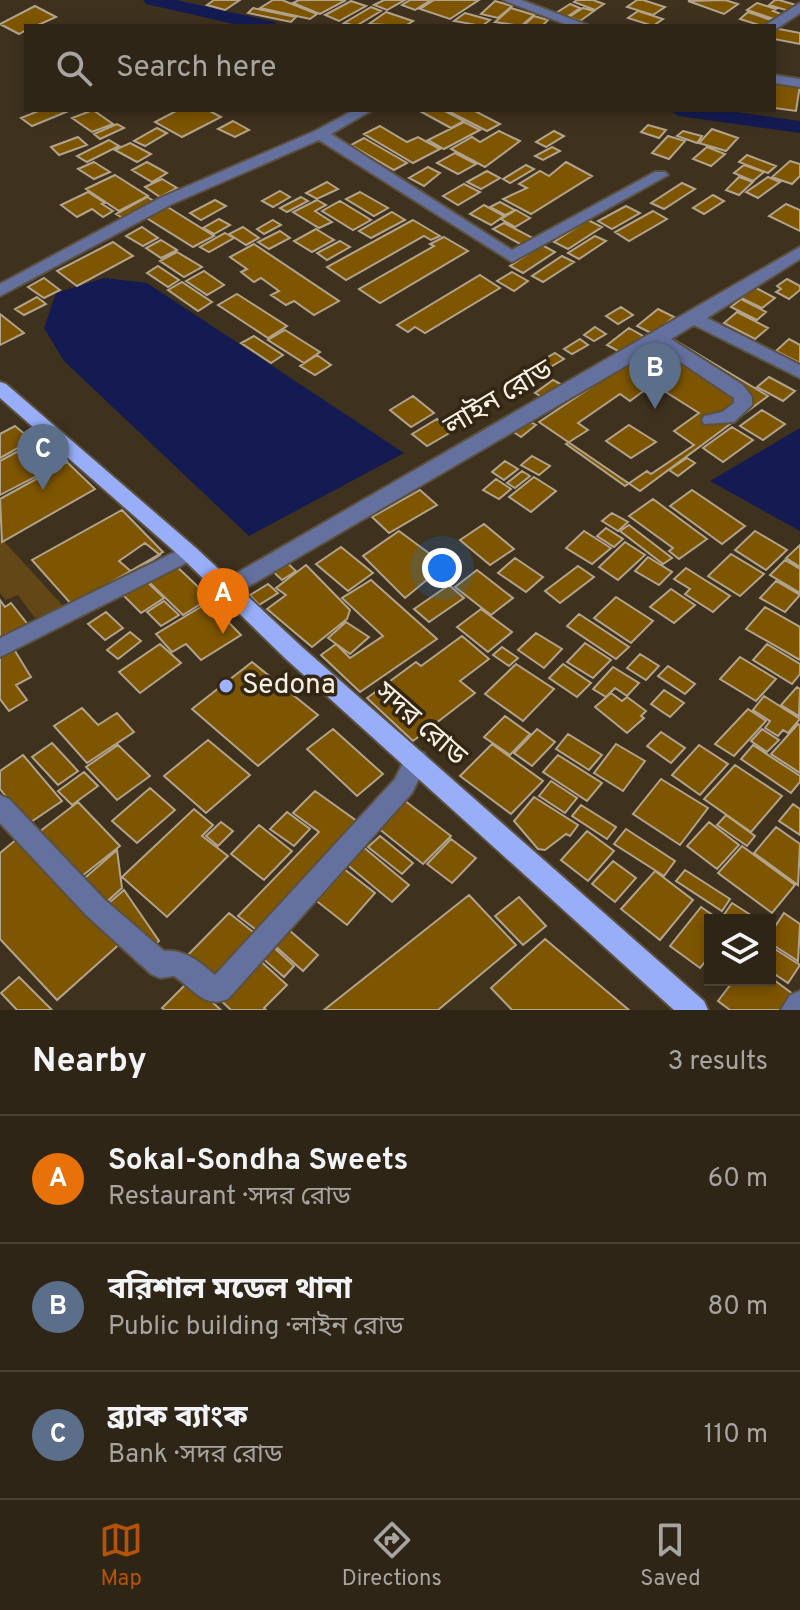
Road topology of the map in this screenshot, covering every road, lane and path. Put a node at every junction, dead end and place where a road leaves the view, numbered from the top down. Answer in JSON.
{"nodes":[{"id":1,"x":509,"y":0,"type":"edge"},
{"id":2,"x":800,"y":7,"type":"edge"},
{"id":3,"x":577,"y":24,"type":"edge"},
{"id":4,"x":774,"y":24,"type":"edge"},
{"id":5,"x":776,"y":79,"type":"edge"},
{"id":6,"x":800,"y":83,"type":"edge"},
{"id":7,"x":361,"y":112,"type":"edge"},
{"id":8,"x":320,"y":134,"type":"junction"},
{"id":9,"x":660,"y":175,"type":"dead end"},
{"id":10,"x":800,"y":252,"type":"edge"},
{"id":11,"x":0,"y":291,"type":"edge"},
{"id":12,"x":694,"y":318,"type":"junction"},
{"id":13,"x":657,"y":338,"type":"junction"},
{"id":14,"x":800,"y":372,"type":"edge"},
{"id":15,"x":0,"y":388,"type":"edge"},
{"id":16,"x":711,"y":420,"type":"dead end"},
{"id":17,"x":189,"y":553,"type":"junction"},
{"id":18,"x":225,"y":590,"type":"junction"},
{"id":19,"x":0,"y":648,"type":"edge"},
{"id":20,"x":416,"y":760,"type":"junction"},
{"id":21,"x":0,"y":806,"type":"edge"},
{"id":22,"x":800,"y":1004,"type":"edge"},
{"id":23,"x":694,"y":1010,"type":"edge"},
{"id":24,"x":795,"y":1010,"type":"edge"}],
"edges":[{"from":1,"to":3,"type":"street"},
{"from":2,"to":4,"type":"street"},
{"from":5,"to":6,"type":"street"},
{"from":7,"to":8,"type":"street"},
{"from":8,"to":9,"type":"street"},
{"from":8,"to":11,"type":"street"},
{"from":10,"to":12,"type":"street","name":"লাইন রোড"},
{"from":12,"to":13,"type":"street","name":"লাইন রোড"},
{"from":12,"to":14,"type":"street"},
{"from":13,"to":16,"type":"street"},
{"from":13,"to":18,"type":"street","name":"লাইন রোড"},
{"from":15,"to":17,"type":"main road","name":"সদর রোড"},
{"from":17,"to":18,"type":"main road","name":"সদর রোড"},
{"from":17,"to":19,"type":"street"},
{"from":18,"to":20,"type":"main road","name":"সদর রোড"},
{"from":20,"to":21,"type":"street"},
{"from":20,"to":23,"type":"main road","name":"সদর রোড"},
{"from":22,"to":24,"type":"street"}]}
